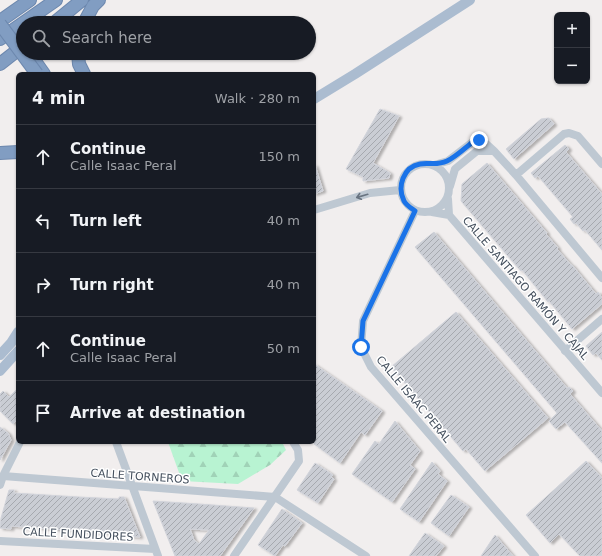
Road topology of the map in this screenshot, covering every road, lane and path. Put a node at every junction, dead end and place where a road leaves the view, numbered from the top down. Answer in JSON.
{"nodes":[{"id":1,"x":30,"y":0,"type":"edge"},
{"id":2,"x":56,"y":0,"type":"edge"},
{"id":3,"x":82,"y":0,"type":"edge"},
{"id":4,"x":99,"y":0,"type":"edge"},
{"id":5,"x":470,"y":0,"type":"edge"},
{"id":6,"x":0,"y":15,"type":"edge"},
{"id":7,"x":33,"y":16,"type":"edge"},
{"id":8,"x":63,"y":16,"type":"edge"},
{"id":9,"x":88,"y":16,"type":"edge"},
{"id":10,"x":0,"y":21,"type":"edge"},
{"id":11,"x":0,"y":24,"type":"edge"},
{"id":12,"x":16,"y":28,"type":"edge"},
{"id":13,"x":16,"y":37,"type":"edge"},
{"id":14,"x":0,"y":39,"type":"edge"},
{"id":15,"x":16,"y":46,"type":"edge"},
{"id":16,"x":16,"y":51,"type":"edge"},
{"id":17,"x":27,"y":60,"type":"edge"},
{"id":18,"x":34,"y":60,"type":"edge"},
{"id":19,"x":79,"y":60,"type":"edge"},
{"id":20,"x":0,"y":64,"type":"edge"},
{"id":21,"x":36,"y":72,"type":"edge"},
{"id":22,"x":43,"y":72,"type":"edge"},
{"id":23,"x":83,"y":72,"type":"edge"},
{"id":24,"x":316,"y":98,"type":"edge"},
{"id":25,"x":494,"y":151,"type":"junction"},
{"id":26,"x":16,"y":152,"type":"edge"},
{"id":27,"x":0,"y":153,"type":"edge"},
{"id":28,"x":602,"y":164,"type":"edge"},
{"id":29,"x":434,"y":165,"type":"junction"},
{"id":30,"x":516,"y":175,"type":"junction"},
{"id":31,"x":450,"y":186,"type":"junction"},
{"id":32,"x":400,"y":190,"type":"junction"},
{"id":33,"x":448,"y":199,"type":"junction"},
{"id":34,"x":316,"y":209,"type":"edge"},
{"id":35,"x":415,"y":211,"type":"junction"},
{"id":36,"x":432,"y":212,"type":"junction"},
{"id":37,"x":449,"y":215,"type":"junction"},
{"id":38,"x":602,"y":278,"type":"edge"},
{"id":39,"x":602,"y":318,"type":"edge"},
{"id":40,"x":16,"y":335,"type":"edge"},
{"id":41,"x":565,"y":351,"type":"junction"},
{"id":42,"x":16,"y":353,"type":"edge"},
{"id":43,"x":0,"y":355,"type":"edge"},
{"id":44,"x":0,"y":371,"type":"edge"},
{"id":45,"x":602,"y":393,"type":"edge"},
{"id":46,"x":19,"y":444,"type":"edge"},
{"id":47,"x":117,"y":444,"type":"edge"},
{"id":48,"x":294,"y":444,"type":"edge"},
{"id":49,"x":3,"y":476,"type":"junction"},
{"id":50,"x":0,"y":485,"type":"edge"},
{"id":51,"x":132,"y":486,"type":"junction"},
{"id":52,"x":275,"y":497,"type":"junction"},
{"id":53,"x":0,"y":541,"type":"edge"},
{"id":54,"x":156,"y":552,"type":"edge"},
{"id":55,"x":234,"y":556,"type":"edge"},
{"id":56,"x":366,"y":556,"type":"edge"},
{"id":57,"x":535,"y":556,"type":"edge"}],
"edges":[{"from":1,"to":10,"type":"highway"},
{"from":2,"to":7,"type":"highway"},
{"from":3,"to":8,"type":"highway"},
{"from":4,"to":9,"type":"highway"},
{"from":5,"to":24,"type":"main road"},
{"from":6,"to":13,"type":"highway"},
{"from":11,"to":15,"type":"highway","bridge":true},
{"from":12,"to":14,"type":"highway"},
{"from":16,"to":20,"type":"highway"},
{"from":17,"to":21,"type":"highway","bridge":true},
{"from":18,"to":22,"type":"highway"},
{"from":19,"to":23,"type":"highway"},
{"from":25,"to":29,"type":"street"},
{"from":25,"to":30,"type":"street"},
{"from":25,"to":31,"type":"street"},
{"from":26,"to":27,"type":"highway"},
{"from":28,"to":30,"type":"street"},
{"from":29,"to":31,"type":"street"},
{"from":29,"to":32,"type":"street"},
{"from":30,"to":38,"type":"street"},
{"from":31,"to":33,"type":"street"},
{"from":32,"to":34,"type":"street","one_way":true},
{"from":32,"to":35,"type":"street"},
{"from":33,"to":36,"type":"street"},
{"from":33,"to":37,"type":"street"},
{"from":35,"to":36,"type":"street"},
{"from":35,"to":57,"type":"street","name":"CALLE ISAAC PERAL"},
{"from":36,"to":37,"type":"street"},
{"from":37,"to":41,"type":"street","name":"CALLE SANTIAGO RAMÓN Y CAJAL"},
{"from":39,"to":41,"type":"street"},
{"from":40,"to":43,"type":"main road"},
{"from":41,"to":45,"type":"street","name":"CALLE SANTIAGO RAMÓN Y CAJAL"},
{"from":42,"to":44,"type":"main road"},
{"from":46,"to":49,"type":"street"},
{"from":47,"to":51,"type":"street"},
{"from":48,"to":52,"type":"street"},
{"from":49,"to":50,"type":"street"},
{"from":49,"to":51,"type":"street","name":"CALLE TORNEROS"},
{"from":51,"to":52,"type":"street","name":"CALLE TORNEROS"},
{"from":51,"to":54,"type":"street"},
{"from":52,"to":55,"type":"street"},
{"from":52,"to":56,"type":"street"},
{"from":53,"to":54,"type":"street","name":"CALLE FUNDIDORES"}]}
